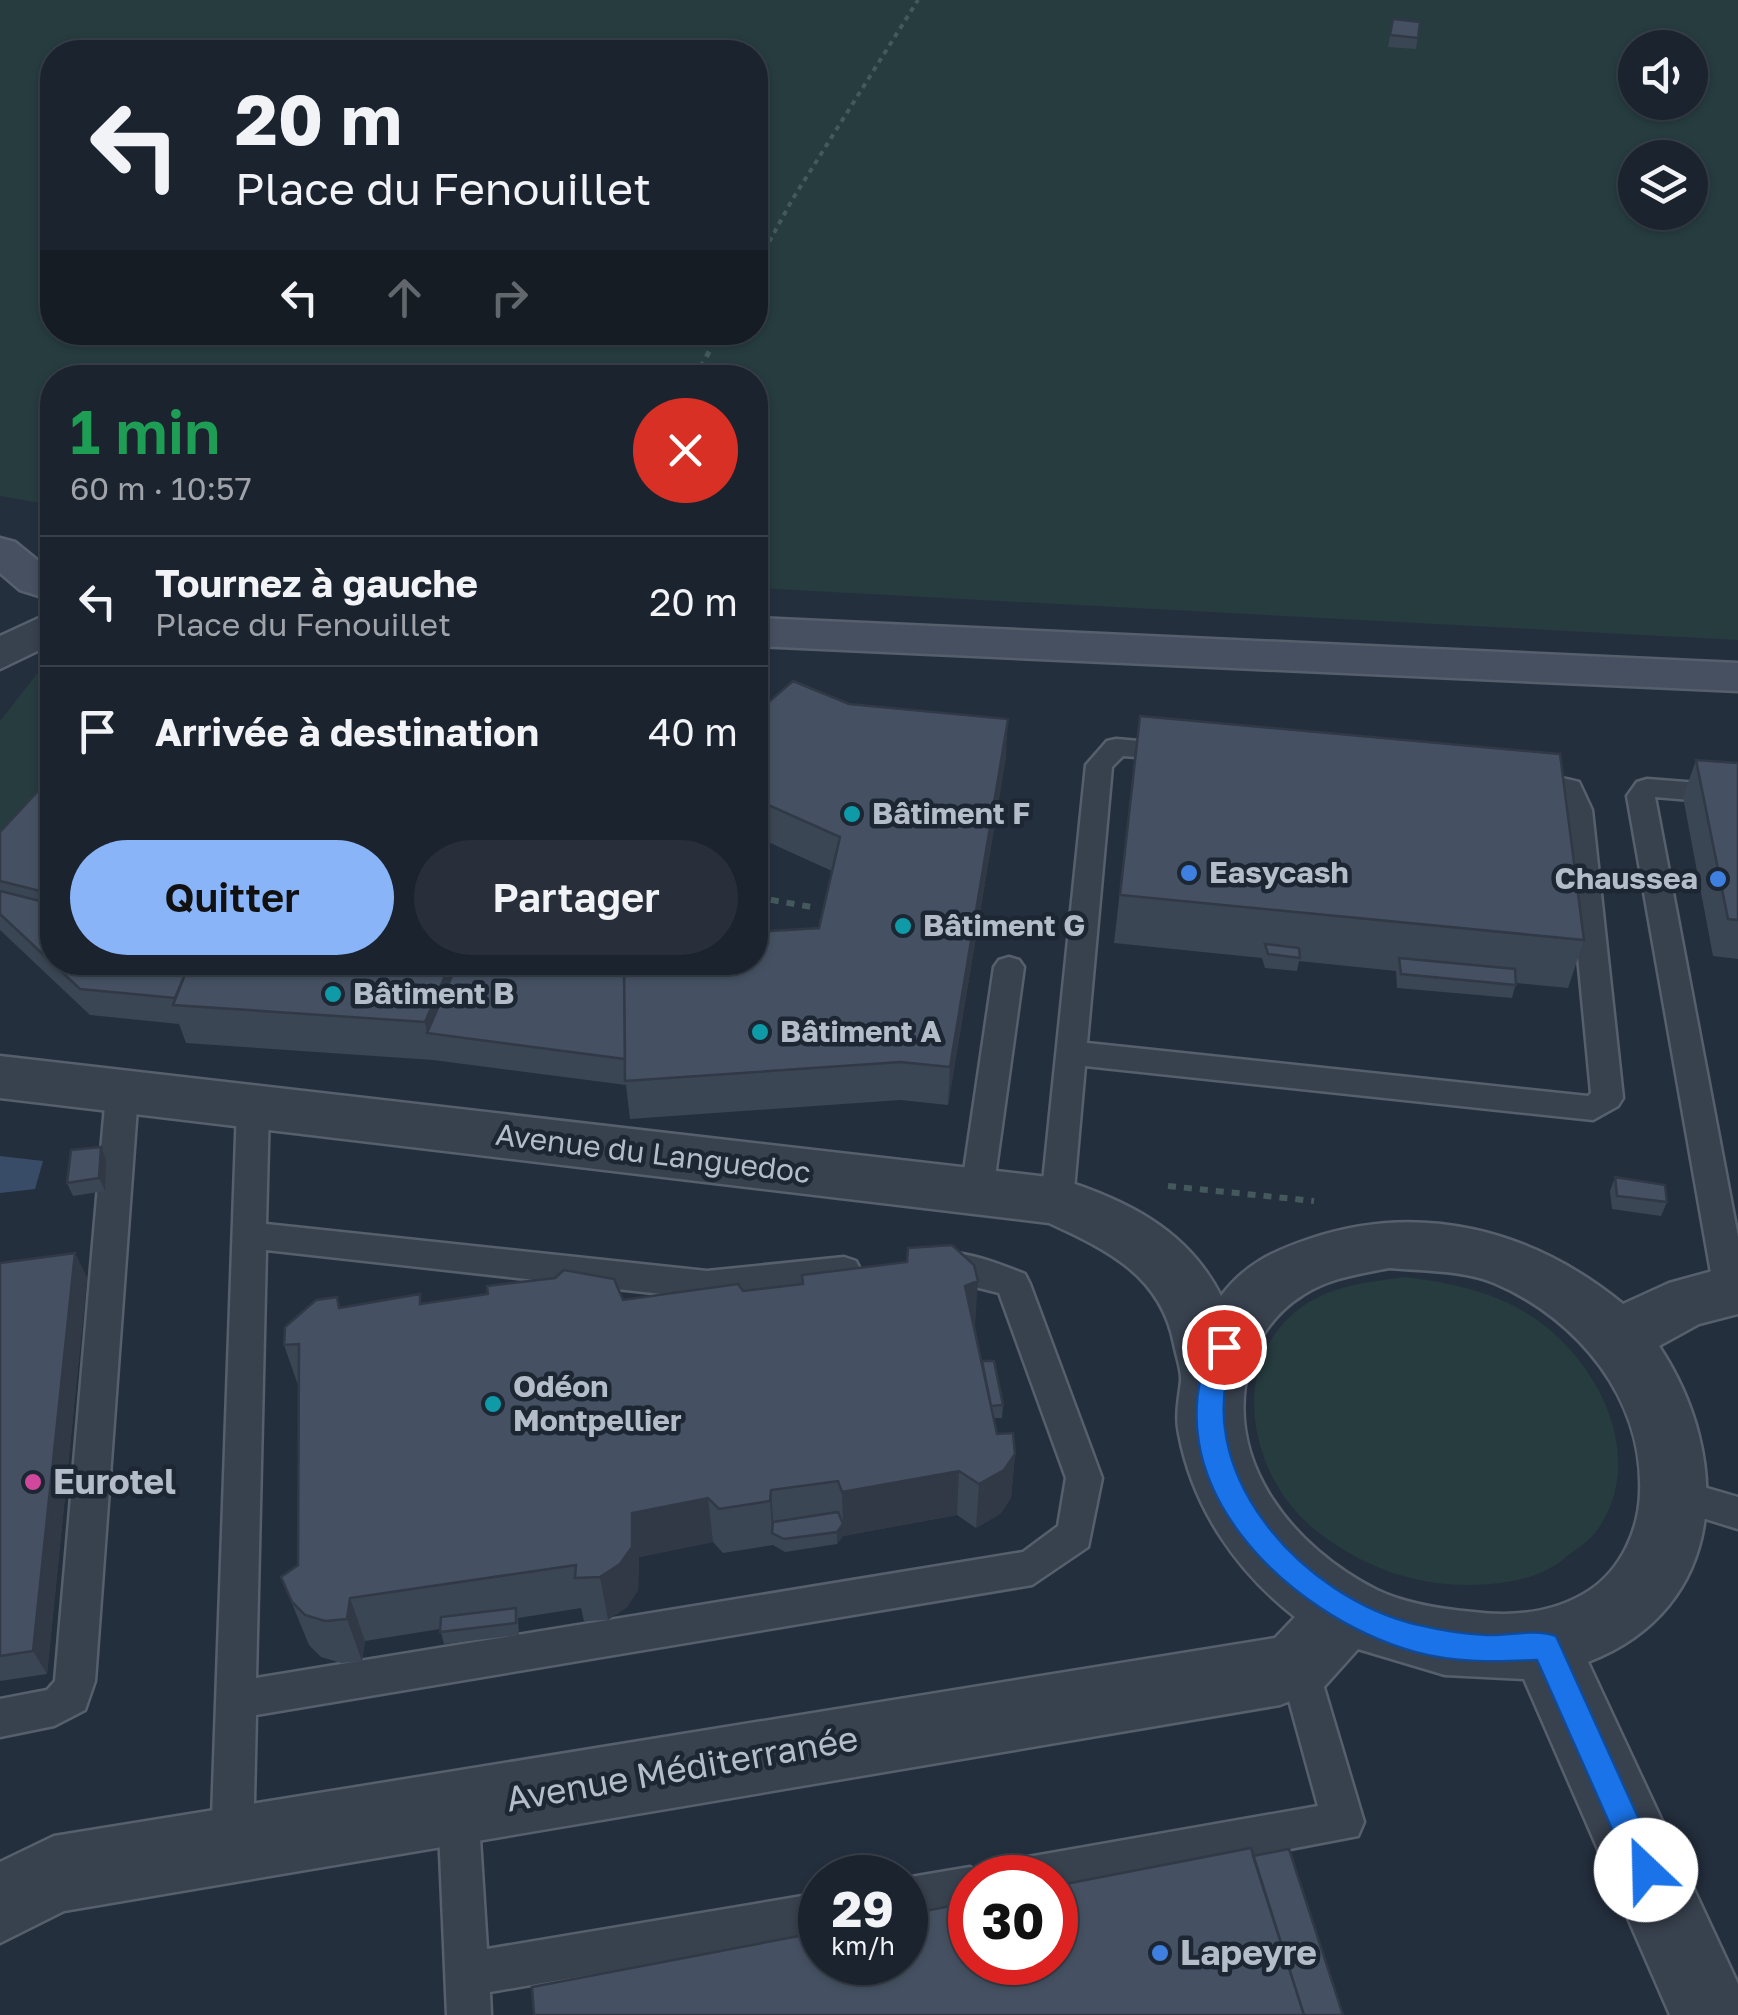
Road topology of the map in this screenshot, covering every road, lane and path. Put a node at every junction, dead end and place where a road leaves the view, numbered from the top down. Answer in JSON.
{"nodes":[{"id":1,"x":918,"y":0,"type":"edge"},
{"id":2,"x":768,"y":244,"type":"edge"},
{"id":3,"x":0,"y":540,"type":"edge"},
{"id":4,"x":0,"y":551,"type":"edge"},
{"id":5,"x":35,"y":582,"type":"edge"},
{"id":6,"x":40,"y":632,"type":"edge"},
{"id":7,"x":768,"y":633,"type":"edge"},
{"id":8,"x":0,"y":654,"type":"edge"},
{"id":9,"x":1738,"y":677,"type":"edge"},
{"id":10,"x":1194,"y":754,"type":"edge"},
{"id":11,"x":1490,"y":781,"type":"edge"},
{"id":12,"x":1738,"y":795,"type":"edge"},
{"id":13,"x":768,"y":899,"type":"edge"},
{"id":14,"x":817,"y":908,"type":"dead end"},
{"id":15,"x":1009,"y":967,"type":"dead end"},
{"id":16,"x":1072,"y":1053,"type":"junction"},
{"id":17,"x":0,"y":1077,"type":"edge"},
{"id":18,"x":122,"y":1094,"type":"junction"},
{"id":19,"x":253,"y":1108,"type":"junction"},
{"id":20,"x":1162,"y":1186,"type":"dead end"},
{"id":21,"x":977,"y":1191,"type":"junction"},
{"id":22,"x":1057,"y":1201,"type":"junction"},
{"id":23,"x":250,"y":1235,"type":"junction"},
{"id":24,"x":1388,"y":1244,"type":"junction"},
{"id":25,"x":1734,"y":1289,"type":"edge"},
{"id":26,"x":1622,"y":1337,"type":"junction"},
{"id":27,"x":1212,"y":1374,"type":"junction"},
{"id":28,"x":1712,"y":1506,"type":"edge"},
{"id":29,"x":1347,"y":1611,"type":"junction"},
{"id":30,"x":1545,"y":1646,"type":"junction"},
{"id":31,"x":1298,"y":1664,"type":"junction"},
{"id":32,"x":236,"y":1700,"type":"junction"},
{"id":33,"x":0,"y":1718,"type":"edge"},
{"id":34,"x":458,"y":1807,"type":"junction"},
{"id":35,"x":232,"y":1844,"type":"junction"},
{"id":36,"x":1078,"y":1869,"type":"edge"},
{"id":37,"x":0,"y":1904,"type":"edge"},
{"id":38,"x":798,"y":1919,"type":"edge"},
{"id":39,"x":468,"y":1994,"type":"edge"},
{"id":40,"x":1711,"y":2015,"type":"edge"}],
"edges":[{"from":1,"to":2,"type":"path"},
{"from":3,"to":5,"type":"street"},
{"from":4,"to":5,"type":"street"},
{"from":6,"to":8,"type":"street"},
{"from":7,"to":9,"type":"street"},
{"from":10,"to":16,"type":"lane"},
{"from":11,"to":16,"type":"lane"},
{"from":12,"to":25,"type":"lane"},
{"from":13,"to":14,"type":"path"},
{"from":15,"to":21,"type":"lane"},
{"from":16,"to":22,"type":"lane"},
{"from":17,"to":18,"type":"street","name":"Avenue du Languedoc"},
{"from":18,"to":19,"type":"street","name":"Avenue du Languedoc"},
{"from":18,"to":33,"type":"lane"},
{"from":19,"to":21,"type":"street","name":"Avenue du Languedoc"},
{"from":19,"to":23,"type":"lane"},
{"from":20,"to":24,"type":"path"},
{"from":21,"to":22,"type":"street","name":"Avenue du Languedoc"},
{"from":22,"to":27,"type":"street","name":"Avenue du Languedoc"},
{"from":23,"to":32,"type":"lane"},
{"from":23,"to":32,"type":"lane"},
{"from":24,"to":26,"type":"street"},
{"from":24,"to":27,"type":"street"},
{"from":25,"to":26,"type":"street"},
{"from":26,"to":28,"type":"street"},
{"from":27,"to":29,"type":"street"},
{"from":28,"to":30,"type":"street"},
{"from":29,"to":30,"type":"street"},
{"from":29,"to":31,"type":"street"},
{"from":30,"to":40,"type":"street"},
{"from":31,"to":34,"type":"street","name":"Avenue Méditerranée"},
{"from":31,"to":36,"type":"lane"},
{"from":32,"to":35,"type":"lane"},
{"from":34,"to":35,"type":"street","name":"Avenue Méditerranée"},
{"from":34,"to":39,"type":"lane"},
{"from":35,"to":37,"type":"street","name":"Avenue Méditerranée"},
{"from":38,"to":39,"type":"lane"}]}
